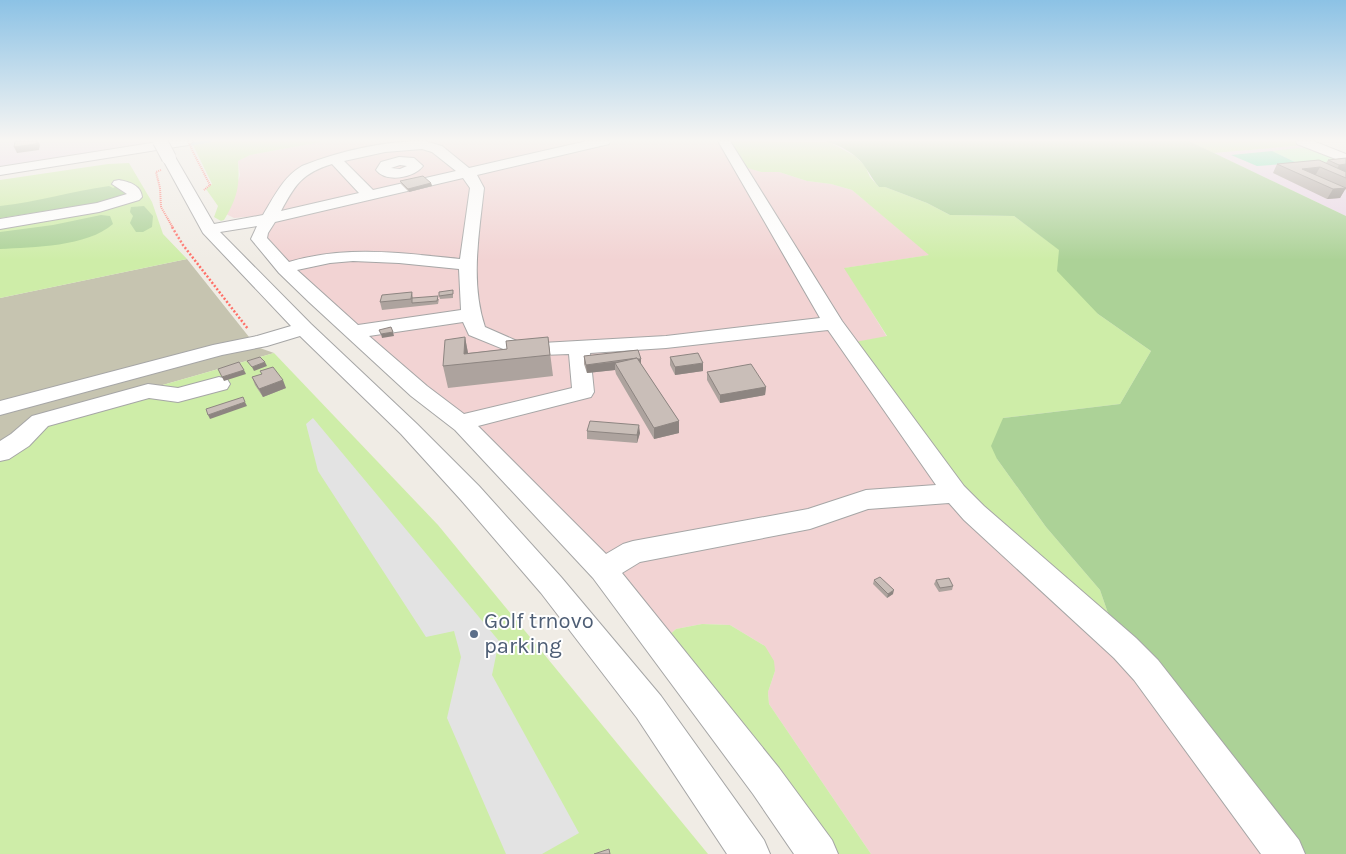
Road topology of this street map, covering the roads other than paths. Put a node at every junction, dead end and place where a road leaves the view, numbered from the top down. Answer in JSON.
{"nodes":[{"id":1,"x":191,"y":181,"type":"edge"},
{"id":2,"x":294,"y":181,"type":"edge"},
{"id":3,"x":355,"y":181,"type":"edge"},
{"id":4,"x":370,"y":181,"type":"edge"},
{"id":5,"x":398,"y":181,"type":"edge"},
{"id":6,"x":474,"y":181,"type":"edge"},
{"id":7,"x":748,"y":181,"type":"edge"},
{"id":8,"x":119,"y":184,"type":"dead end"},
{"id":9,"x":361,"y":187,"type":"junction"},
{"id":10,"x":269,"y":219,"type":"junction"},
{"id":11,"x":0,"y":224,"type":"edge"},
{"id":12,"x":209,"y":230,"type":"junction"},
{"id":13,"x":468,"y":265,"type":"junction"},
{"id":14,"x":286,"y":268,"type":"junction"},
{"id":15,"x":469,"y":315,"type":"junction"},
{"id":16,"x":833,"y":323,"type":"junction"},
{"id":17,"x":304,"y":328,"type":"junction"},
{"id":18,"x":353,"y":332,"type":"junction"},
{"id":19,"x":579,"y":347,"type":"junction"},
{"id":20,"x":219,"y":384,"type":"dead end"},
{"id":21,"x":1,"y":408,"type":"edge"},
{"id":22,"x":454,"y":419,"type":"junction"},
{"id":23,"x":409,"y":429,"type":"junction"},
{"id":24,"x":3,"y":448,"type":"edge"},
{"id":25,"x":955,"y":493,"type":"junction"},
{"id":26,"x":603,"y":570,"type":"junction"},
{"id":27,"x":744,"y":852,"type":"edge"},
{"id":28,"x":818,"y":854,"type":"edge"},
{"id":29,"x":1285,"y":854,"type":"edge"}],
"edges":[{"from":1,"to":12,"type":"street"},
{"from":2,"to":10,"type":"street"},
{"from":3,"to":9,"type":"street"},
{"from":4,"to":9,"type":"street"},
{"from":5,"to":9,"type":"street"},
{"from":6,"to":13,"type":"street"},
{"from":7,"to":16,"type":"street"},
{"from":8,"to":11,"type":"street"},
{"from":9,"to":10,"type":"street"},
{"from":10,"to":12,"type":"street"},
{"from":10,"to":14,"type":"street"},
{"from":12,"to":17,"type":"street"},
{"from":13,"to":14,"type":"street"},
{"from":13,"to":15,"type":"street"},
{"from":14,"to":18,"type":"street"},
{"from":15,"to":18,"type":"street"},
{"from":15,"to":19,"type":"street"},
{"from":16,"to":19,"type":"street"},
{"from":16,"to":25,"type":"street"},
{"from":17,"to":21,"type":"street"},
{"from":17,"to":23,"type":"street"},
{"from":18,"to":22,"type":"street"},
{"from":19,"to":22,"type":"street"},
{"from":20,"to":24,"type":"street"},
{"from":22,"to":23,"type":"street"},
{"from":22,"to":26,"type":"street"},
{"from":23,"to":27,"type":"street"},
{"from":25,"to":26,"type":"street"},
{"from":25,"to":29,"type":"street"},
{"from":26,"to":28,"type":"street"}]}
